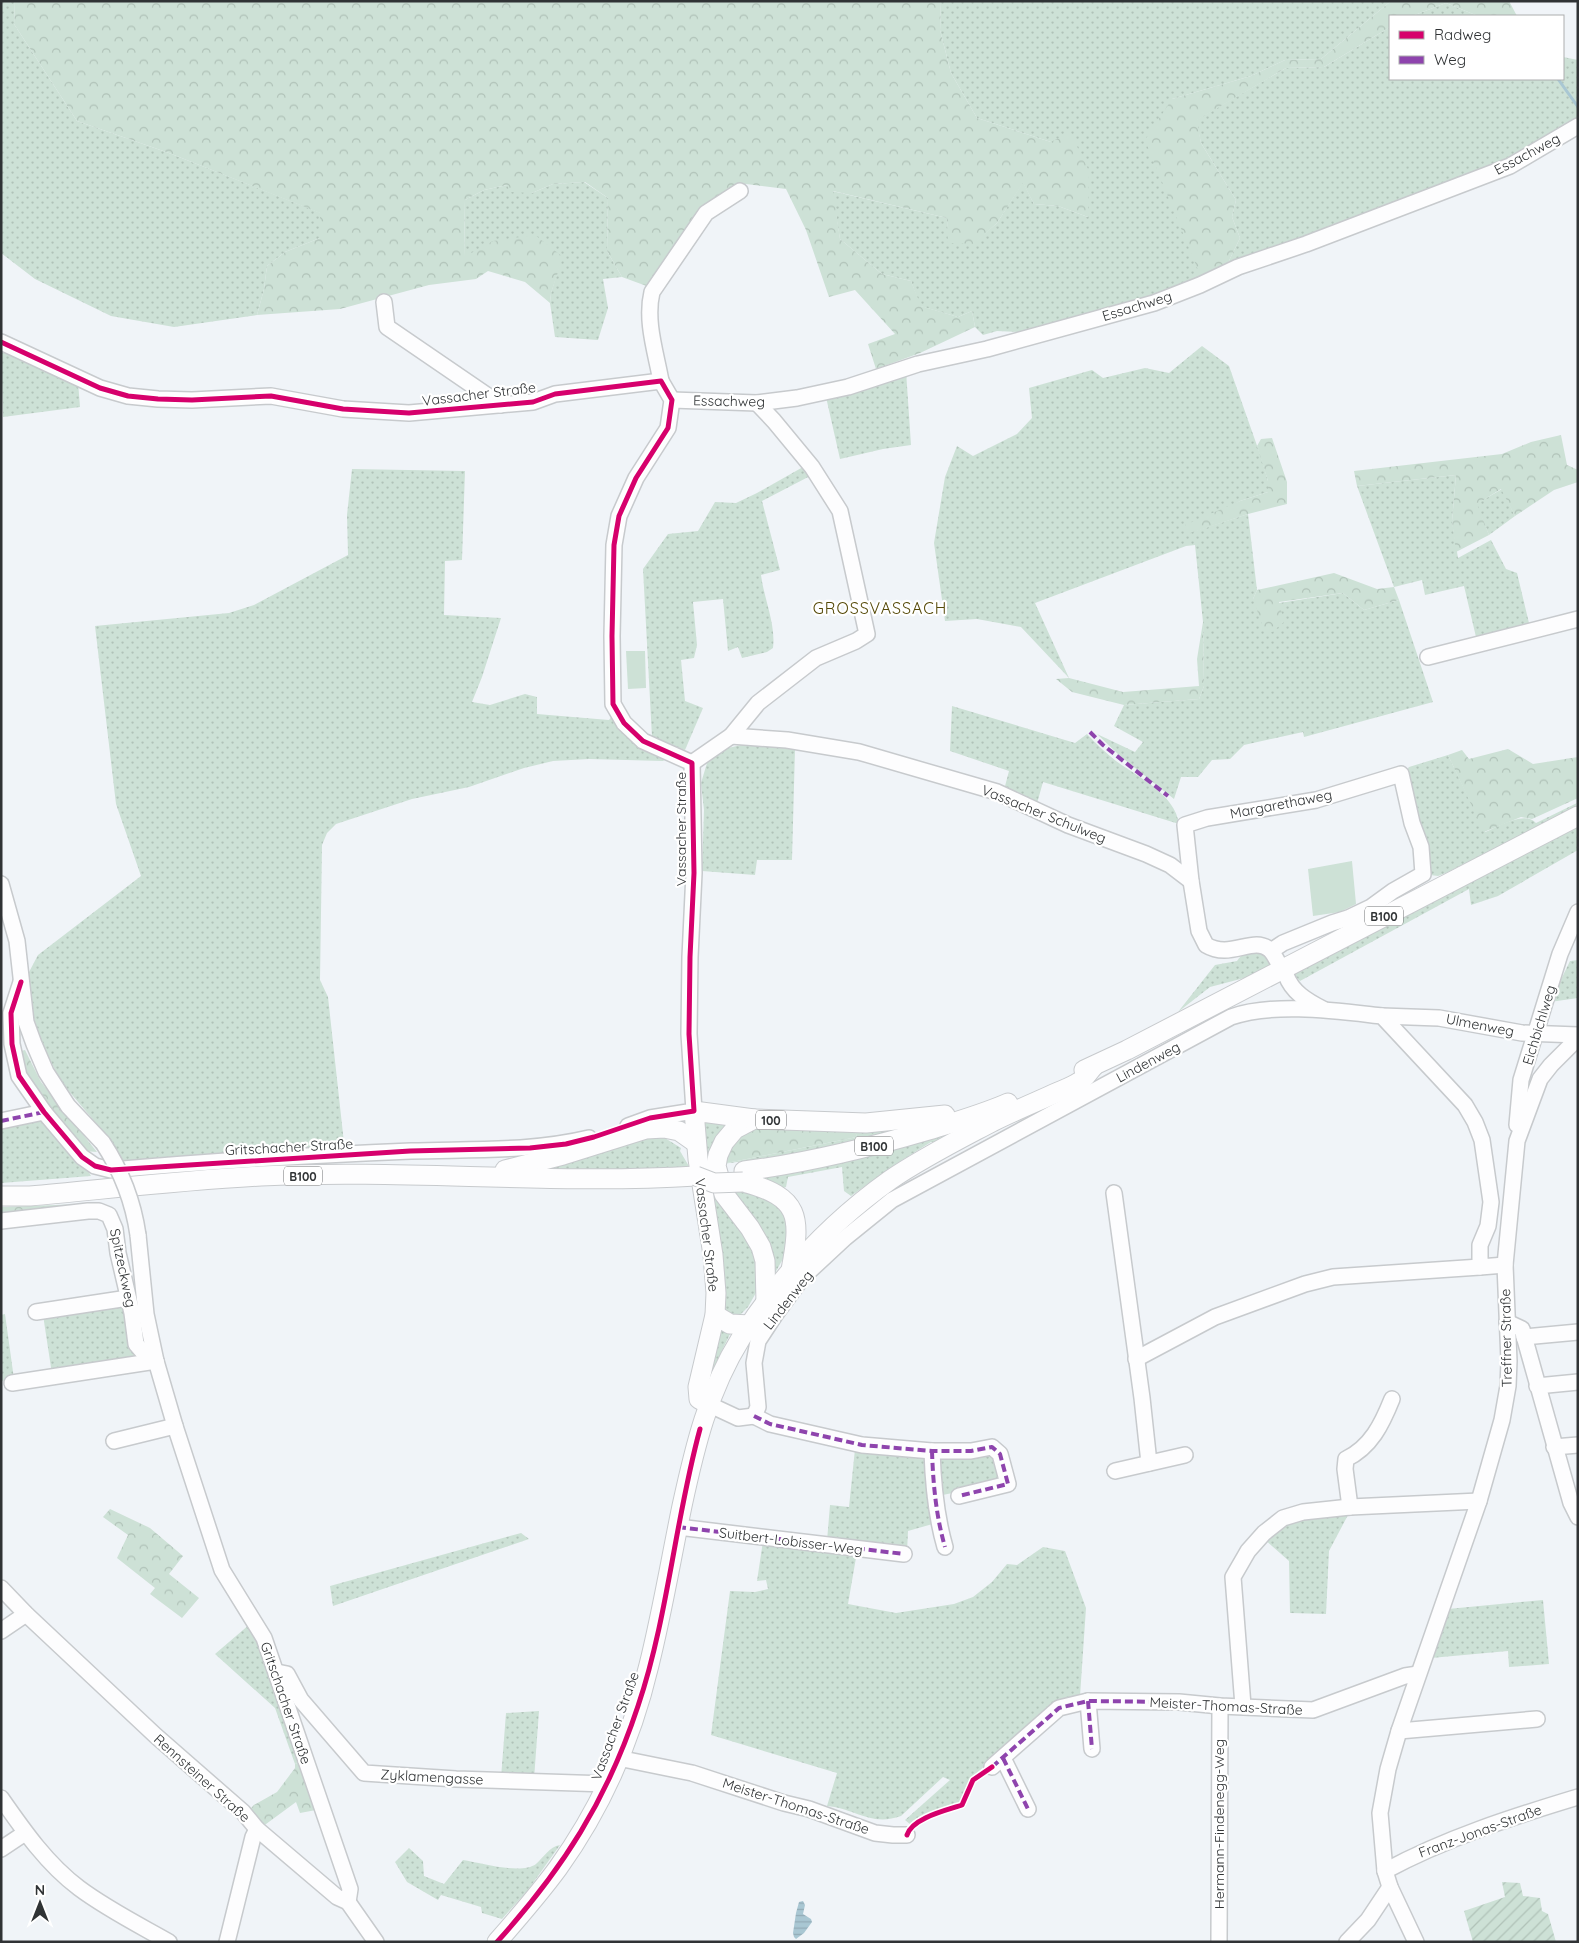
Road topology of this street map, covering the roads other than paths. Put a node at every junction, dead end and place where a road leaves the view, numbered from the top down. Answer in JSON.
{"nodes":[{"id":1,"x":1578,"y":126,"type":"edge"},
{"id":2,"x":740,"y":191,"type":"dead end"},
{"id":3,"x":384,"y":302,"type":"dead end"},
{"id":4,"x":1,"y":342,"type":"edge"},
{"id":5,"x":661,"y":381,"type":"junction"},
{"id":6,"x":672,"y":400,"type":"junction"},
{"id":7,"x":757,"y":403,"type":"junction"},
{"id":8,"x":501,"y":405,"type":"junction"},
{"id":9,"x":1578,"y":619,"type":"edge"},
{"id":10,"x":1428,"y":657,"type":"dead end"},
{"id":11,"x":731,"y":736,"type":"junction"},
{"id":12,"x":692,"y":763,"type":"junction"},
{"id":13,"x":1578,"y":816,"type":"edge"},
{"id":14,"x":1191,"y":881,"type":"junction"},
{"id":15,"x":1,"y":884,"type":"edge"},
{"id":16,"x":1578,"y":912,"type":"edge"},
{"id":17,"x":1281,"y":969,"type":"junction"},
{"id":18,"x":21,"y":982,"type":"junction"},
{"id":19,"x":1271,"y":1010,"type":"junction"},
{"id":20,"x":1324,"y":1010,"type":"junction"},
{"id":21,"x":1382,"y":1016,"type":"junction"},
{"id":22,"x":1536,"y":1035,"type":"junction"},
{"id":23,"x":1578,"y":1037,"type":"edge"},
{"id":24,"x":1094,"y":1066,"type":"junction"},
{"id":25,"x":1000,"y":1106,"type":"junction"},
{"id":26,"x":694,"y":1111,"type":"junction"},
{"id":27,"x":44,"y":1112,"type":"junction"},
{"id":28,"x":754,"y":1119,"type":"junction"},
{"id":29,"x":1,"y":1121,"type":"edge"},
{"id":30,"x":1517,"y":1141,"type":"junction"},
{"id":31,"x":696,"y":1143,"type":"junction"},
{"id":32,"x":482,"y":1176,"type":"junction"},
{"id":33,"x":744,"y":1177,"type":"junction"},
{"id":34,"x":1114,"y":1193,"type":"dead end"},
{"id":35,"x":1,"y":1196,"type":"edge"},
{"id":36,"x":1,"y":1221,"type":"edge"},
{"id":37,"x":1505,"y":1265,"type":"junction"},
{"id":38,"x":1480,"y":1266,"type":"junction"},
{"id":39,"x":790,"y":1271,"type":"junction"},
{"id":40,"x":128,"y":1298,"type":"junction"},
{"id":41,"x":766,"y":1302,"type":"junction"},
{"id":42,"x":36,"y":1312,"type":"dead end"},
{"id":43,"x":715,"y":1315,"type":"junction"},
{"id":44,"x":1507,"y":1322,"type":"junction"},
{"id":45,"x":750,"y":1325,"type":"junction"},
{"id":46,"x":1578,"y":1332,"type":"edge"},
{"id":47,"x":1524,"y":1337,"type":"junction"},
{"id":48,"x":1136,"y":1359,"type":"junction"},
{"id":49,"x":156,"y":1361,"type":"junction"},
{"id":50,"x":1578,"y":1382,"type":"edge"},
{"id":51,"x":12,"y":1383,"type":"dead end"},
{"id":52,"x":1537,"y":1386,"type":"junction"},
{"id":53,"x":1392,"y":1399,"type":"dead end"},
{"id":54,"x":708,"y":1404,"type":"junction"},
{"id":55,"x":754,"y":1416,"type":"junction"},
{"id":56,"x":175,"y":1426,"type":"junction"},
{"id":57,"x":114,"y":1441,"type":"dead end"},
{"id":58,"x":1578,"y":1445,"type":"edge"},
{"id":59,"x":1554,"y":1447,"type":"junction"},
{"id":60,"x":932,"y":1451,"type":"junction"},
{"id":61,"x":1185,"y":1455,"type":"dead end"},
{"id":62,"x":1149,"y":1463,"type":"junction"},
{"id":63,"x":1115,"y":1471,"type":"dead end"},
{"id":64,"x":959,"y":1496,"type":"dead end"},
{"id":65,"x":1479,"y":1501,"type":"junction"},
{"id":66,"x":1350,"y":1508,"type":"junction"},
{"id":67,"x":1578,"y":1517,"type":"edge"},
{"id":68,"x":678,"y":1527,"type":"junction"},
{"id":69,"x":945,"y":1547,"type":"dead end"},
{"id":70,"x":904,"y":1554,"type":"dead end"},
{"id":71,"x":1,"y":1588,"type":"edge"},
{"id":72,"x":26,"y":1614,"type":"junction"},
{"id":73,"x":1,"y":1631,"type":"edge"},
{"id":74,"x":277,"y":1672,"type":"junction"},
{"id":75,"x":1418,"y":1674,"type":"junction"},
{"id":76,"x":1088,"y":1701,"type":"junction"},
{"id":77,"x":1220,"y":1706,"type":"junction"},
{"id":78,"x":1243,"y":1706,"type":"junction"},
{"id":79,"x":1537,"y":1719,"type":"dead end"},
{"id":80,"x":1399,"y":1731,"type":"junction"},
{"id":81,"x":1092,"y":1750,"type":"dead end"},
{"id":82,"x":618,"y":1758,"type":"junction"},
{"id":83,"x":607,"y":1784,"type":"junction"},
{"id":84,"x":1578,"y":1797,"type":"edge"},
{"id":85,"x":1,"y":1798,"type":"edge"},
{"id":86,"x":1028,"y":1810,"type":"dead end"},
{"id":87,"x":257,"y":1829,"type":"junction"},
{"id":88,"x":25,"y":1833,"type":"junction"},
{"id":89,"x":908,"y":1835,"type":"dead end"},
{"id":90,"x":1,"y":1849,"type":"edge"},
{"id":91,"x":1385,"y":1871,"type":"junction"},
{"id":92,"x":1390,"y":1887,"type":"junction"},
{"id":93,"x":348,"y":1902,"type":"junction"},
{"id":94,"x":169,"y":1942,"type":"edge"},
{"id":95,"x":226,"y":1942,"type":"edge"},
{"id":96,"x":376,"y":1942,"type":"edge"},
{"id":97,"x":497,"y":1942,"type":"edge"},
{"id":98,"x":1219,"y":1942,"type":"edge"},
{"id":99,"x":1347,"y":1942,"type":"edge"},
{"id":100,"x":1416,"y":1942,"type":"edge"}],
"edges":[{"from":1,"to":7,"type":"street","name":"Essachweg"},
{"from":2,"to":5,"type":"street"},
{"from":3,"to":8,"type":"street","name":"Vassacher Straße"},
{"from":4,"to":8,"type":"street","name":"Vassacher Straße"},
{"from":5,"to":6,"type":"street"},
{"from":5,"to":8,"type":"street","name":"Vassacher Straße"},
{"from":6,"to":7,"type":"street","name":"Essachweg"},
{"from":6,"to":12,"type":"street","name":"Vassacher Straße"},
{"from":7,"to":11,"type":"street"},
{"from":9,"to":10,"type":"street"},
{"from":11,"to":12,"type":"street"},
{"from":11,"to":14,"type":"street","name":"Vassacher Schulweg"},
{"from":12,"to":26,"type":"street","name":"Vassacher Straße"},
{"from":13,"to":24,"type":"main road","number":"B100"},
{"from":14,"to":17,"type":"street"},
{"from":14,"to":17,"type":"street","name":"Margarethaweg"},
{"from":15,"to":18,"type":"street","name":"Gritschacher Straße"},
{"from":16,"to":22,"type":"street","name":"Eichbichlweg"},
{"from":17,"to":19,"type":"street"},
{"from":17,"to":20,"type":"street"},
{"from":18,"to":27,"type":"street","name":"Gritschacher Straße"},
{"from":18,"to":49,"type":"street","name":"Gritschacher Straße","bridge":true},
{"from":19,"to":20,"type":"street","name":"Lindenweg"},
{"from":19,"to":55,"type":"street","name":"Lindenweg"},
{"from":20,"to":21,"type":"street","name":"Lindenweg"},
{"from":21,"to":22,"type":"street","name":"Ulmenweg"},
{"from":21,"to":38,"type":"street"},
{"from":22,"to":23,"type":"street","name":"Ulmenweg"},
{"from":22,"to":30,"type":"street","name":"Eichbichlweg"},
{"from":23,"to":30,"type":"street","name":"Treffner Straße"},
{"from":24,"to":25,"type":"main road","number":"B100"},
{"from":24,"to":39,"type":"main road"},
{"from":25,"to":28,"type":"main road","number":"100"},
{"from":25,"to":33,"type":"main road","number":"B100"},
{"from":26,"to":27,"type":"street","name":"Gritschacher Straße"},
{"from":26,"to":28,"type":"main road","number":"100"},
{"from":26,"to":31,"type":"main road","name":"Vassacher Straße"},
{"from":27,"to":29,"type":"street"},
{"from":28,"to":41,"type":"main road","number":"100"},
{"from":30,"to":37,"type":"street","name":"Treffner Straße"},
{"from":31,"to":32,"type":"main road"},
{"from":31,"to":43,"type":"main road","name":"Vassacher Straße"},
{"from":32,"to":33,"type":"main road","number":"B100","bridge":true},
{"from":32,"to":35,"type":"main road","number":"B100"},
{"from":33,"to":39,"type":"main road"},
{"from":34,"to":48,"type":"street"},
{"from":36,"to":40,"type":"street","name":"Spitzeckweg"},
{"from":37,"to":38,"type":"street"},
{"from":37,"to":44,"type":"street","name":"Treffner Straße"},
{"from":38,"to":48,"type":"street"},
{"from":39,"to":41,"type":"main road"},
{"from":40,"to":42,"type":"street"},
{"from":40,"to":49,"type":"street","name":"Spitzeckweg"},
{"from":41,"to":45,"type":"main road"},
{"from":43,"to":45,"type":"main road"},
{"from":43,"to":54,"type":"main road","name":"Vassacher Straße"},
{"from":44,"to":47,"type":"street"},
{"from":44,"to":65,"type":"street","name":"Treffner Straße"},
{"from":45,"to":54,"type":"main road"},
{"from":46,"to":47,"type":"street"},
{"from":47,"to":52,"type":"street"},
{"from":48,"to":62,"type":"street"},
{"from":49,"to":51,"type":"street"},
{"from":49,"to":56,"type":"street","name":"Gritschacher Straße"},
{"from":50,"to":52,"type":"street"},
{"from":52,"to":59,"type":"street"},
{"from":53,"to":66,"type":"street"},
{"from":54,"to":55,"type":"street"},
{"from":54,"to":68,"type":"main road","name":"Vassacher Straße"},
{"from":55,"to":60,"type":"street"},
{"from":56,"to":57,"type":"street"},
{"from":56,"to":74,"type":"street","name":"Gritschacher Straße"},
{"from":58,"to":59,"type":"street"},
{"from":59,"to":67,"type":"street"},
{"from":60,"to":64,"type":"street"},
{"from":60,"to":69,"type":"street"},
{"from":61,"to":62,"type":"street"},
{"from":62,"to":63,"type":"street"},
{"from":65,"to":66,"type":"street"},
{"from":65,"to":75,"type":"street","name":"Treffner Straße"},
{"from":66,"to":78,"type":"street"},
{"from":68,"to":70,"type":"street","name":"Suitbert-Lobisser-Weg"},
{"from":68,"to":82,"type":"main road","name":"Vassacher Straße"},
{"from":71,"to":72,"type":"street","name":"Rennsteiner Straße"},
{"from":72,"to":73,"type":"street"},
{"from":72,"to":87,"type":"street","name":"Rennsteiner Straße"},
{"from":74,"to":83,"type":"street","name":"Zyklamengasse"},
{"from":74,"to":93,"type":"street","name":"Gritschacher Straße"},
{"from":75,"to":78,"type":"street","name":"Meister-Thomas-Straße"},
{"from":75,"to":80,"type":"street","name":"Treffner Straße"},
{"from":76,"to":77,"type":"street","name":"Meister-Thomas-Straße"},
{"from":76,"to":81,"type":"street"},
{"from":76,"to":86,"type":"street","name":"Meister-Thomas-Straße"},
{"from":77,"to":78,"type":"street","name":"Meister-Thomas-Straße"},
{"from":77,"to":98,"type":"street","name":"Hermann-Findenegg-Weg"},
{"from":79,"to":80,"type":"street"},
{"from":80,"to":91,"type":"street","name":"Treffner Straße"},
{"from":82,"to":83,"type":"main road","name":"Vassacher Straße"},
{"from":82,"to":89,"type":"street","name":"Meister-Thomas-Straße"},
{"from":83,"to":97,"type":"main road","name":"Vassacher Straße"},
{"from":84,"to":91,"type":"street","name":"Franz-Jonas-Straße"},
{"from":85,"to":88,"type":"street"},
{"from":87,"to":93,"type":"street","name":"Rennsteiner Straße"},
{"from":87,"to":95,"type":"street"},
{"from":88,"to":90,"type":"street"},
{"from":88,"to":94,"type":"street"},
{"from":91,"to":92,"type":"street","name":"Treffner Straße"},
{"from":92,"to":99,"type":"street"},
{"from":92,"to":100,"type":"street","name":"Treffner Straße"},
{"from":93,"to":96,"type":"street","name":"Rennsteiner Straße"}]}
